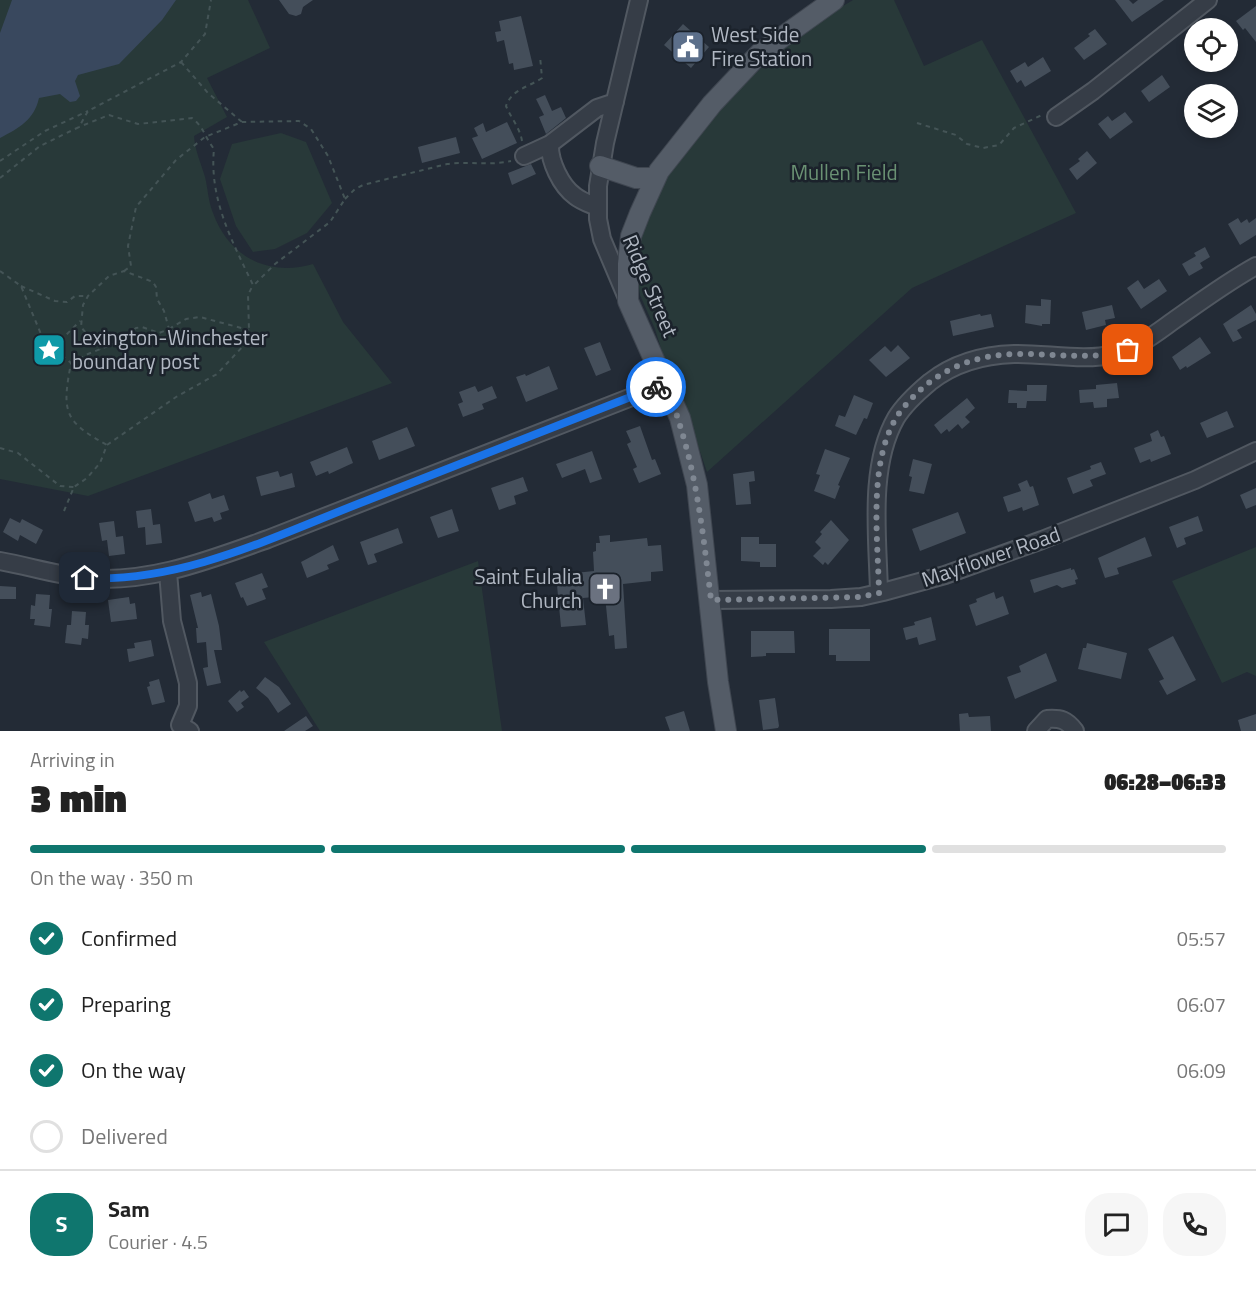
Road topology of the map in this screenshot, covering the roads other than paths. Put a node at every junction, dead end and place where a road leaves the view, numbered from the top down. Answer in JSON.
{"nodes":[{"id":1,"x":639,"y":0,"type":"edge"},
{"id":2,"x":834,"y":0,"type":"edge"},
{"id":3,"x":1208,"y":0,"type":"edge"},
{"id":4,"x":615,"y":102,"type":"junction"},
{"id":5,"x":1056,"y":117,"type":"road end"},
{"id":6,"x":550,"y":144,"type":"junction"},
{"id":7,"x":524,"y":156,"type":"road end"},
{"id":8,"x":600,"y":166,"type":"junction"},
{"id":9,"x":655,"y":178,"type":"junction"},
{"id":10,"x":597,"y":207,"type":"junction"},
{"id":11,"x":1256,"y":266,"type":"edge"},
{"id":12,"x":628,"y":301,"type":"junction"},
{"id":13,"x":665,"y":384,"type":"junction"},
{"id":14,"x":1256,"y":451,"type":"edge"},
{"id":15,"x":0,"y":561,"type":"edge"},
{"id":16,"x":168,"y":572,"type":"junction"},
{"id":17,"x":879,"y":593,"type":"junction"},
{"id":18,"x":711,"y":600,"type":"junction"},
{"id":19,"x":182,"y":729,"type":"edge"},
{"id":20,"x":726,"y":731,"type":"edge"},
{"id":21,"x":1036,"y":731,"type":"edge"},
{"id":22,"x":1075,"y":731,"type":"edge"}],
"edges":[{"from":1,"to":4,"type":"street","name":"Ridge Street"},
{"from":2,"to":9,"type":"main road"},
{"from":3,"to":5,"type":"street"},
{"from":4,"to":6,"type":"street"},
{"from":4,"to":8,"type":"street","name":"Ridge Street"},
{"from":6,"to":7,"type":"street"},
{"from":6,"to":10,"type":"street"},
{"from":8,"to":9,"type":"main road"},
{"from":8,"to":10,"type":"street","name":"Ridge Street"},
{"from":9,"to":12,"type":"main road"},
{"from":10,"to":12,"type":"street","name":"Ridge Street"},
{"from":11,"to":17,"type":"street"},
{"from":12,"to":13,"type":"main road","name":"Ridge Street"},
{"from":13,"to":16,"type":"street"},
{"from":13,"to":18,"type":"main road","name":"Ridge Street"},
{"from":14,"to":17,"type":"street","name":"Mayflower Road"},
{"from":15,"to":16,"type":"street"},
{"from":16,"to":19,"type":"street"},
{"from":17,"to":18,"type":"street","name":"Mayflower Road"},
{"from":18,"to":20,"type":"main road","name":"Ridge Street"},
{"from":21,"to":22,"type":"street"}]}
